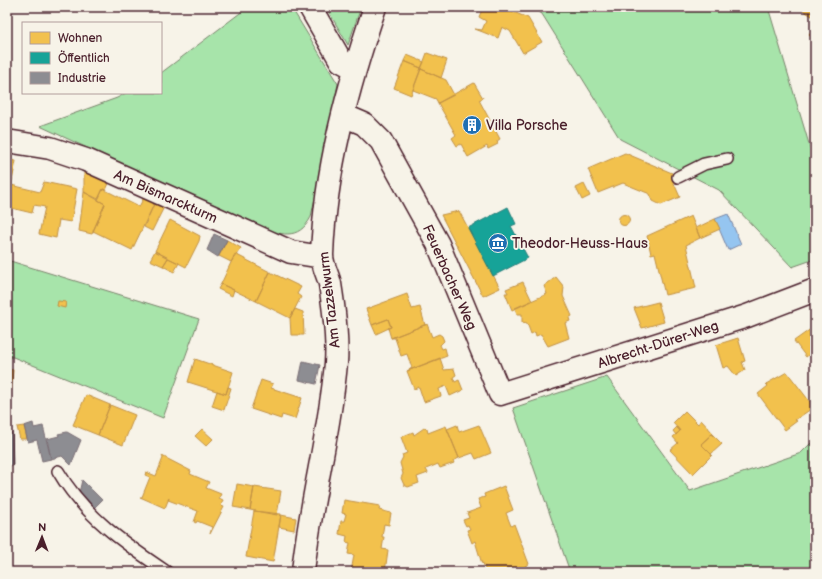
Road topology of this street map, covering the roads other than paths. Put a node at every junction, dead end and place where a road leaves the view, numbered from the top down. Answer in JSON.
{"nodes":[{"id":1,"x":310,"y":7,"type":"edge"},
{"id":2,"x":375,"y":7,"type":"edge"},
{"id":3,"x":354,"y":68,"type":"junction"},
{"id":4,"x":342,"y":116,"type":"junction"},
{"id":5,"x":7,"y":141,"type":"edge"},
{"id":6,"x":727,"y":158,"type":"dead end"},
{"id":7,"x":678,"y":177,"type":"dead end"},
{"id":8,"x":322,"y":257,"type":"junction"},
{"id":9,"x":815,"y":290,"type":"edge"},
{"id":10,"x":500,"y":394,"type":"joint"},
{"id":11,"x":58,"y":471,"type":"dead end"},
{"id":12,"x":166,"y":572,"type":"edge"},
{"id":13,"x":303,"y":572,"type":"edge"}],
"edges":[{"from":1,"to":3,"type":"street"},
{"from":2,"to":3,"type":"street","name":"Am Tazzelwurm"},
{"from":3,"to":4,"type":"street","name":"Am Tazzelwurm"},
{"from":4,"to":8,"type":"street","name":"Am Tazzelwurm"},
{"from":4,"to":10,"type":"street","name":"Feuerbacher Weg"},
{"from":5,"to":8,"type":"street","name":"Am Bismarckturm"},
{"from":6,"to":7,"type":"lane"},
{"from":8,"to":13,"type":"street","name":"Am Tazzelwurm"},
{"from":9,"to":10,"type":"street","name":"Albrecht-Dürer-Weg"},
{"from":11,"to":12,"type":"lane"}]}
